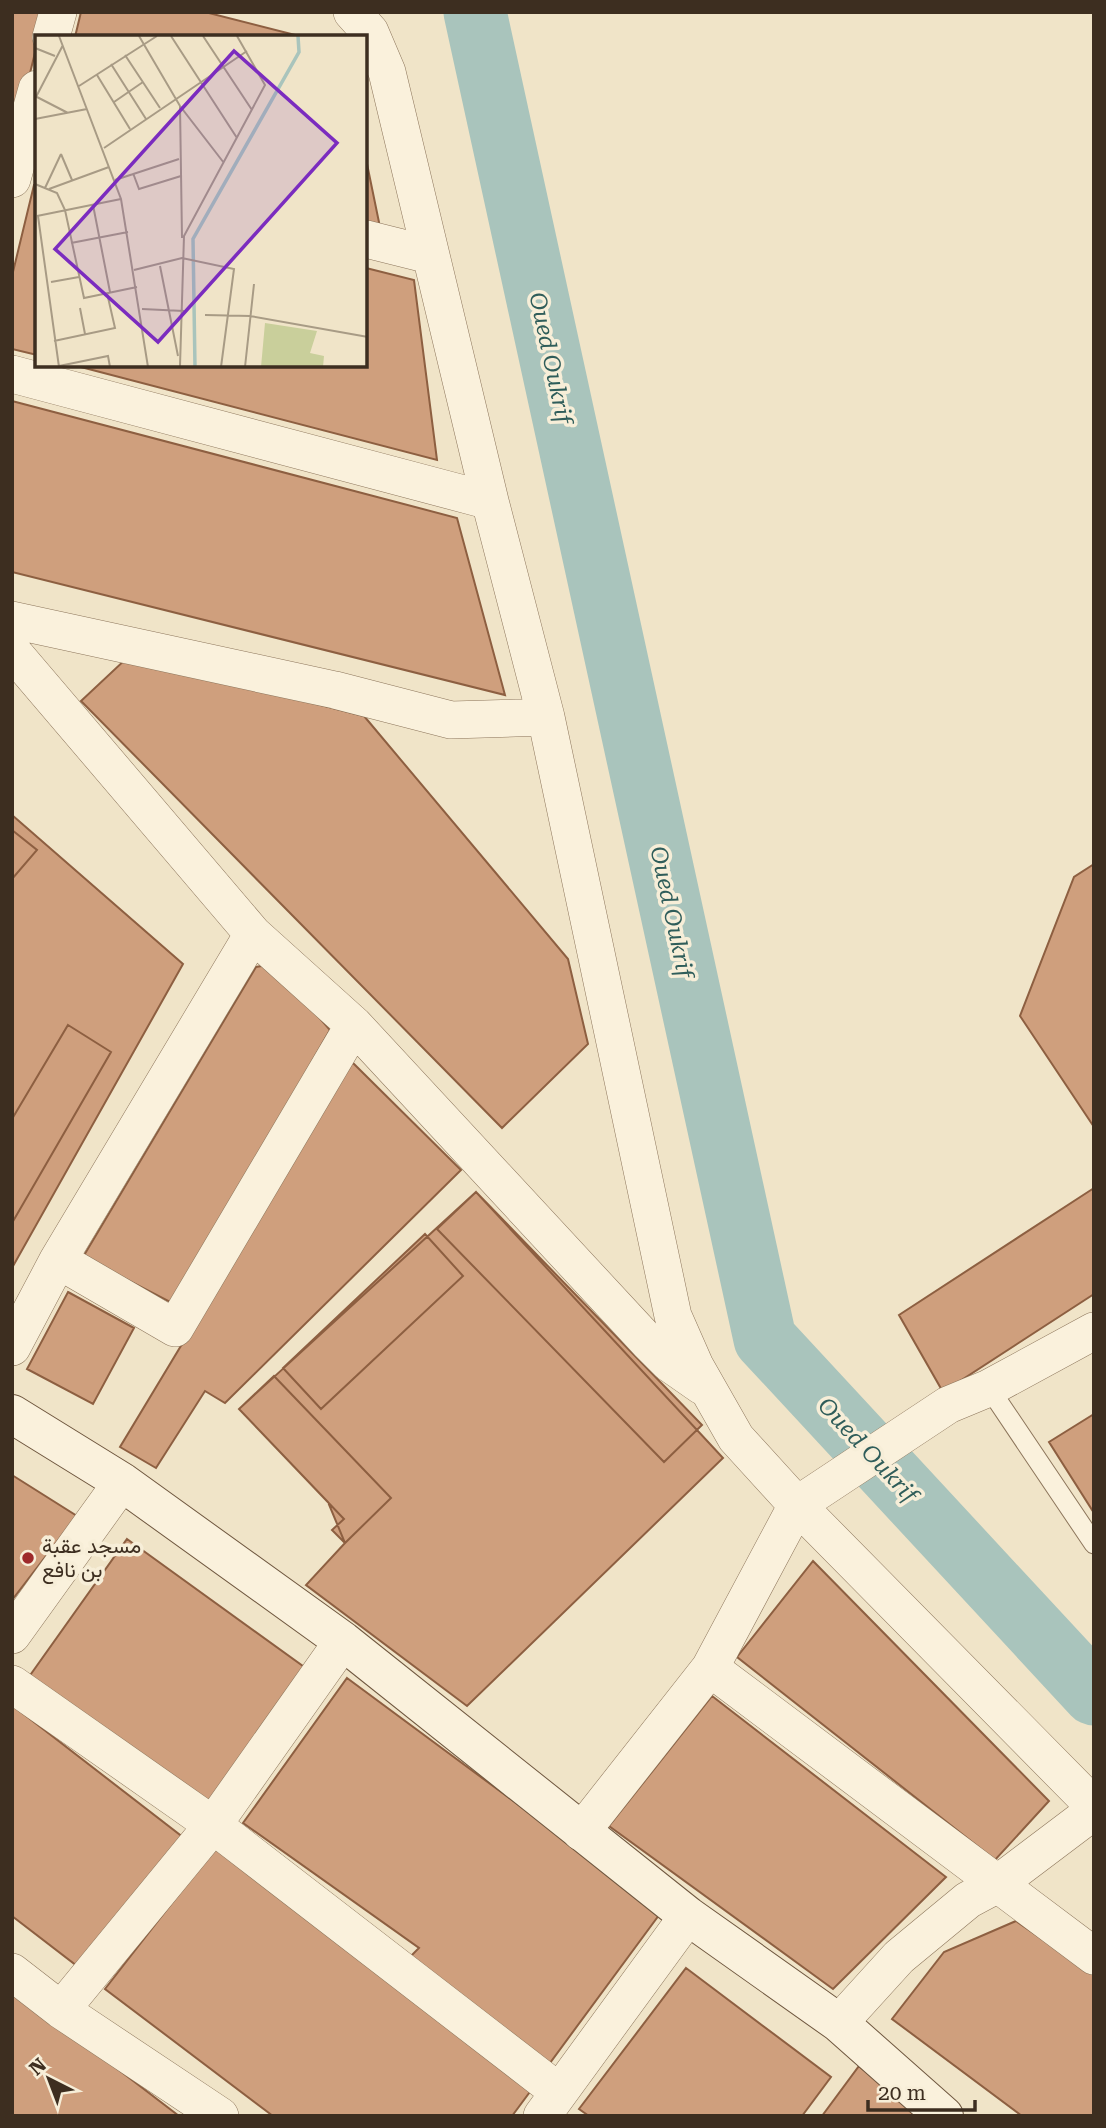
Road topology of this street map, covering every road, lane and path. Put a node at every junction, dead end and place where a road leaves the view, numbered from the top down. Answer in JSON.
{"nodes":[{"id":1,"x":58,"y":12,"type":"edge"},
{"id":2,"x":352,"y":12,"type":"edge"},
{"id":3,"x":52,"y":35,"type":"edge"},
{"id":4,"x":35,"y":98,"type":"edge"},
{"id":5,"x":20,"y":164,"type":"edge"},
{"id":6,"x":368,"y":240,"type":"edge"},
{"id":7,"x":430,"y":255,"type":"junction"},
{"id":8,"x":12,"y":374,"type":"edge"},
{"id":9,"x":490,"y":501,"type":"junction"},
{"id":10,"x":12,"y":621,"type":"edge"},
{"id":11,"x":12,"y":651,"type":"edge"},
{"id":12,"x":546,"y":717,"type":"junction"},
{"id":13,"x":253,"y":933,"type":"junction"},
{"id":14,"x":354,"y":1026,"type":"junction"},
{"id":15,"x":58,"y":1260,"type":"junction"},
{"id":16,"x":1094,"y":1331,"type":"edge"},
{"id":17,"x":12,"y":1347,"type":"edge"},
{"id":18,"x":989,"y":1388,"type":"junction"},
{"id":19,"x":708,"y":1390,"type":"junction"},
{"id":20,"x":12,"y":1414,"type":"edge"},
{"id":21,"x":122,"y":1482,"type":"junction"},
{"id":22,"x":797,"y":1505,"type":"junction"},
{"id":23,"x":1094,"y":1544,"type":"edge"},
{"id":24,"x":12,"y":1635,"type":"edge"},
{"id":25,"x":343,"y":1640,"type":"junction"},
{"id":26,"x":710,"y":1668,"type":"junction"},
{"id":27,"x":12,"y":1684,"type":"edge"},
{"id":28,"x":1094,"y":1809,"type":"edge"},
{"id":29,"x":213,"y":1825,"type":"junction"},
{"id":30,"x":582,"y":1832,"type":"junction"},
{"id":31,"x":996,"y":1885,"type":"junction"},
{"id":32,"x":688,"y":1916,"type":"junction"},
{"id":33,"x":1094,"y":1956,"type":"edge"},
{"id":34,"x":12,"y":1972,"type":"edge"},
{"id":35,"x":61,"y":2010,"type":"junction"},
{"id":36,"x":839,"y":2023,"type":"junction"},
{"id":37,"x":547,"y":2109,"type":"edge"},
{"id":38,"x":220,"y":2116,"type":"edge"},
{"id":39,"x":944,"y":2116,"type":"edge"}],
"edges":[{"from":1,"to":3,"type":"street"},
{"from":2,"to":7,"type":"street"},
{"from":4,"to":5,"type":"street"},
{"from":6,"to":7,"type":"street"},
{"from":7,"to":9,"type":"street"},
{"from":8,"to":9,"type":"street"},
{"from":9,"to":12,"type":"street"},
{"from":10,"to":12,"type":"street"},
{"from":11,"to":13,"type":"street"},
{"from":12,"to":19,"type":"street"},
{"from":13,"to":14,"type":"street"},
{"from":13,"to":15,"type":"street"},
{"from":14,"to":15,"type":"street"},
{"from":14,"to":19,"type":"street"},
{"from":15,"to":17,"type":"street"},
{"from":16,"to":18,"type":"street"},
{"from":18,"to":22,"type":"street"},
{"from":18,"to":23,"type":"lane"},
{"from":19,"to":22,"type":"street"},
{"from":20,"to":21,"type":"street"},
{"from":21,"to":24,"type":"street"},
{"from":21,"to":25,"type":"street"},
{"from":22,"to":26,"type":"street"},
{"from":22,"to":28,"type":"street"},
{"from":25,"to":29,"type":"street"},
{"from":25,"to":30,"type":"street"},
{"from":26,"to":30,"type":"street"},
{"from":26,"to":31,"type":"street"},
{"from":27,"to":29,"type":"street"},
{"from":28,"to":31,"type":"street"},
{"from":29,"to":35,"type":"street"},
{"from":29,"to":37,"type":"street"},
{"from":30,"to":32,"type":"street"},
{"from":31,"to":33,"type":"street"},
{"from":31,"to":36,"type":"street"},
{"from":32,"to":36,"type":"street"},
{"from":32,"to":37,"type":"street"},
{"from":34,"to":35,"type":"street"},
{"from":35,"to":38,"type":"street"},
{"from":36,"to":39,"type":"street"}]}
